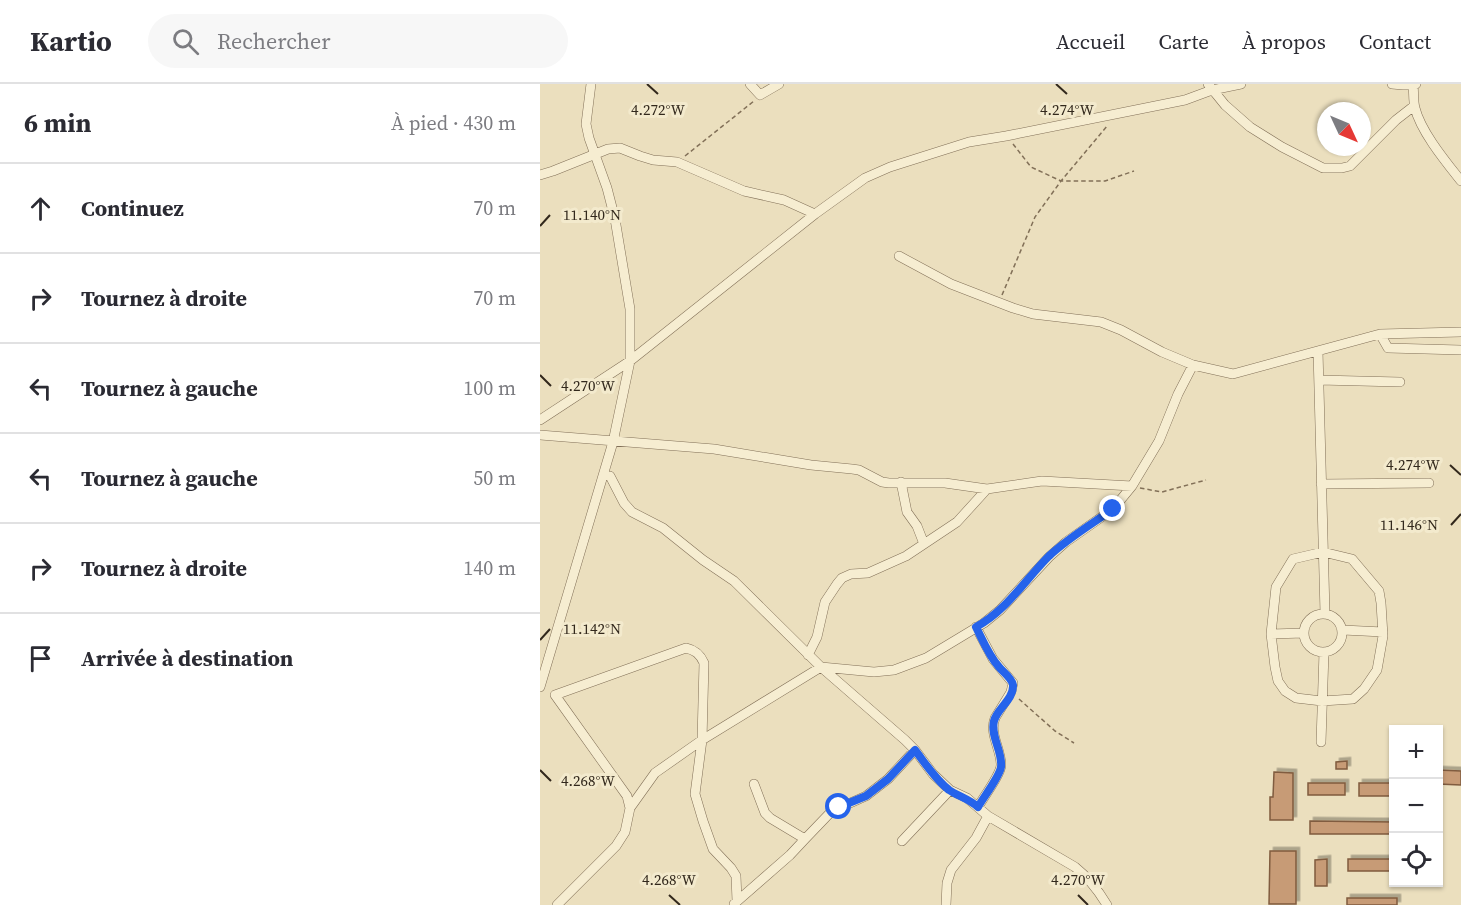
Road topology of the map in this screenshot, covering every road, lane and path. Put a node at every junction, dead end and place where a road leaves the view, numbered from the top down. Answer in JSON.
{"nodes":[{"id":1,"x":591,"y":84,"type":"edge"},
{"id":2,"x":750,"y":84,"type":"edge"},
{"id":3,"x":779,"y":84,"type":"edge"},
{"id":4,"x":1241,"y":84,"type":"edge"},
{"id":5,"x":1392,"y":84,"type":"edge"},
{"id":6,"x":1414,"y":84,"type":"edge"},
{"id":7,"x":1210,"y":87,"type":"edge"},
{"id":8,"x":760,"y":95,"type":"junction"},
{"id":9,"x":1414,"y":106,"type":"junction"},
{"id":10,"x":1118,"y":112,"type":"junction"},
{"id":11,"x":1006,"y":136,"type":"junction"},
{"id":12,"x":595,"y":154,"type":"junction"},
{"id":13,"x":677,"y":162,"type":"junction"},
{"id":14,"x":1134,"y":171,"type":"dead end"},
{"id":15,"x":540,"y":175,"type":"edge"},
{"id":16,"x":1461,"y":181,"type":"edge"},
{"id":17,"x":1061,"y":182,"type":"junction"},
{"id":18,"x":815,"y":214,"type":"junction"},
{"id":19,"x":899,"y":256,"type":"dead end"},
{"id":20,"x":999,"y":302,"type":"junction"},
{"id":21,"x":1461,"y":332,"type":"edge"},
{"id":22,"x":1380,"y":334,"type":"junction"},
{"id":23,"x":1461,"y":350,"type":"edge"},
{"id":24,"x":1318,"y":351,"type":"junction"},
{"id":25,"x":630,"y":361,"type":"junction"},
{"id":26,"x":1192,"y":365,"type":"junction"},
{"id":27,"x":1319,"y":380,"type":"junction"},
{"id":28,"x":1400,"y":382,"type":"dead end"},
{"id":29,"x":540,"y":420,"type":"edge"},
{"id":30,"x":540,"y":435,"type":"edge"},
{"id":31,"x":613,"y":442,"type":"junction"},
{"id":32,"x":610,"y":476,"type":"dead end"},
{"id":33,"x":1206,"y":480,"type":"dead end"},
{"id":34,"x":901,"y":482,"type":"junction"},
{"id":35,"x":1430,"y":483,"type":"dead end"},
{"id":36,"x":1322,"y":484,"type":"junction"},
{"id":37,"x":1132,"y":486,"type":"junction"},
{"id":38,"x":987,"y":489,"type":"junction"},
{"id":39,"x":924,"y":544,"type":"junction"},
{"id":40,"x":1323,"y":552,"type":"junction"},
{"id":41,"x":1325,"y":613,"type":"junction"},
{"id":42,"x":976,"y":627,"type":"junction"},
{"id":43,"x":1343,"y":630,"type":"junction"},
{"id":44,"x":1383,"y":632,"type":"junction"},
{"id":45,"x":1304,"y":633,"type":"junction"},
{"id":46,"x":1271,"y":634,"type":"junction"},
{"id":47,"x":1324,"y":652,"type":"junction"},
{"id":48,"x":808,"y":655,"type":"junction"},
{"id":49,"x":821,"y":667,"type":"junction"},
{"id":50,"x":545,"y":687,"type":"edge"},
{"id":51,"x":540,"y":692,"type":"edge"},
{"id":52,"x":1011,"y":692,"type":"junction"},
{"id":53,"x":1322,"y":701,"type":"junction"},
{"id":54,"x":702,"y":740,"type":"junction"},
{"id":55,"x":1321,"y":742,"type":"dead end"},
{"id":56,"x":1074,"y":743,"type":"dead end"},
{"id":57,"x":915,"y":750,"type":"junction"},
{"id":58,"x":754,"y":784,"type":"dead end"},
{"id":59,"x":950,"y":790,"type":"junction"},
{"id":60,"x":978,"y":807,"type":"junction"},
{"id":61,"x":630,"y":808,"type":"junction"},
{"id":62,"x":988,"y":816,"type":"junction"},
{"id":63,"x":805,"y":838,"type":"junction"},
{"id":64,"x":902,"y":841,"type":"dead end"},
{"id":65,"x":735,"y":903,"type":"edge"},
{"id":66,"x":557,"y":905,"type":"edge"},
{"id":67,"x":946,"y":905,"type":"edge"},
{"id":68,"x":1107,"y":905,"type":"edge"}],
"edges":[{"from":1,"to":12,"type":"street"},
{"from":2,"to":8,"type":"street"},
{"from":3,"to":8,"type":"street"},
{"from":4,"to":7,"type":"street"},
{"from":5,"to":6,"type":"street"},
{"from":6,"to":9,"type":"street"},
{"from":7,"to":9,"type":"street"},
{"from":7,"to":10,"type":"street"},
{"from":8,"to":13,"type":"path"},
{"from":9,"to":16,"type":"street"},
{"from":10,"to":11,"type":"street"},
{"from":10,"to":17,"type":"path"},
{"from":11,"to":17,"type":"path"},
{"from":11,"to":18,"type":"street"},
{"from":12,"to":13,"type":"street"},
{"from":12,"to":15,"type":"street"},
{"from":12,"to":25,"type":"street"},
{"from":13,"to":18,"type":"street"},
{"from":14,"to":17,"type":"path"},
{"from":17,"to":20,"type":"path"},
{"from":18,"to":25,"type":"street"},
{"from":19,"to":20,"type":"street"},
{"from":20,"to":26,"type":"street"},
{"from":21,"to":22,"type":"street"},
{"from":22,"to":23,"type":"street"},
{"from":22,"to":24,"type":"street"},
{"from":24,"to":26,"type":"street"},
{"from":24,"to":27,"type":"street"},
{"from":25,"to":29,"type":"street"},
{"from":25,"to":31,"type":"street"},
{"from":26,"to":37,"type":"street"},
{"from":27,"to":28,"type":"street"},
{"from":27,"to":36,"type":"street"},
{"from":30,"to":31,"type":"street"},
{"from":31,"to":34,"type":"street"},
{"from":31,"to":50,"type":"street"},
{"from":32,"to":48,"type":"street"},
{"from":33,"to":37,"type":"path"},
{"from":34,"to":38,"type":"street"},
{"from":34,"to":39,"type":"street"},
{"from":35,"to":36,"type":"street"},
{"from":36,"to":40,"type":"street"},
{"from":37,"to":38,"type":"street"},
{"from":37,"to":42,"type":"street"},
{"from":38,"to":39,"type":"street"},
{"from":39,"to":48,"type":"street"},
{"from":40,"to":41,"type":"street"},
{"from":40,"to":44,"type":"street"},
{"from":40,"to":46,"type":"street"},
{"from":41,"to":43,"type":"street"},
{"from":41,"to":45,"type":"street"},
{"from":42,"to":49,"type":"street"},
{"from":42,"to":52,"type":"street"},
{"from":43,"to":44,"type":"street"},
{"from":43,"to":47,"type":"street"},
{"from":44,"to":53,"type":"street"},
{"from":45,"to":46,"type":"street"},
{"from":45,"to":47,"type":"street"},
{"from":46,"to":53,"type":"street"},
{"from":47,"to":53,"type":"street"},
{"from":48,"to":49,"type":"street"},
{"from":49,"to":54,"type":"street"},
{"from":49,"to":57,"type":"street"},
{"from":50,"to":51,"type":"street"},
{"from":52,"to":56,"type":"path"},
{"from":52,"to":60,"type":"street"},
{"from":53,"to":55,"type":"street"},
{"from":54,"to":61,"type":"street"},
{"from":54,"to":61,"type":"street"},
{"from":54,"to":65,"type":"street"},
{"from":57,"to":59,"type":"street"},
{"from":57,"to":63,"type":"street"},
{"from":58,"to":63,"type":"street"},
{"from":59,"to":60,"type":"street"},
{"from":59,"to":64,"type":"street"},
{"from":60,"to":62,"type":"street"},
{"from":61,"to":66,"type":"street"},
{"from":62,"to":67,"type":"street"},
{"from":62,"to":68,"type":"street"},
{"from":63,"to":65,"type":"street"}]}
